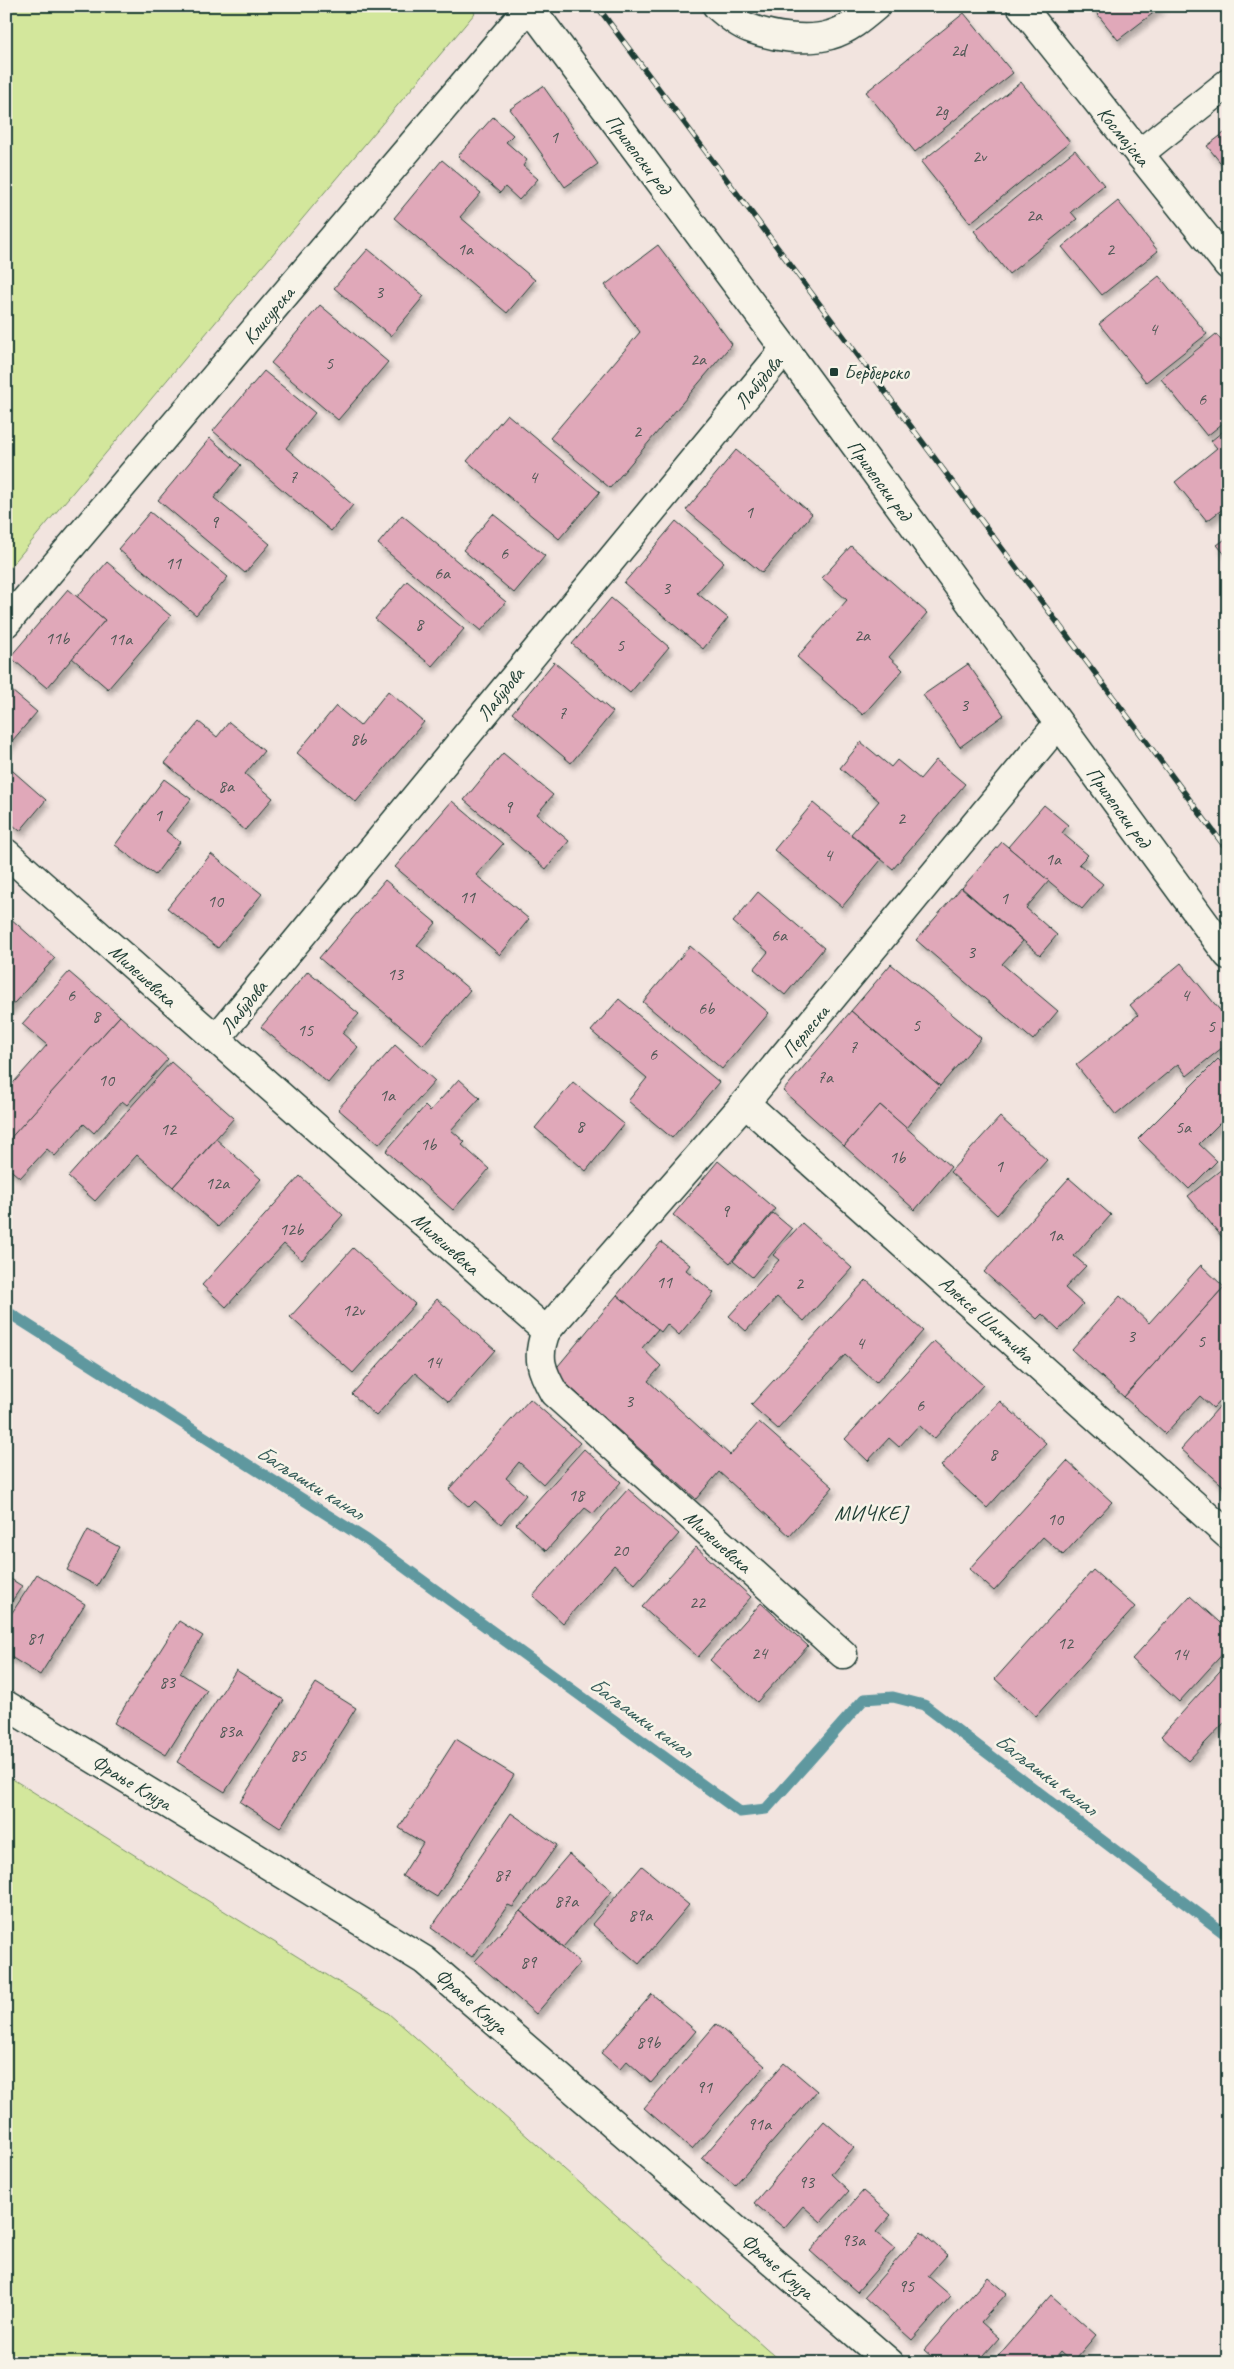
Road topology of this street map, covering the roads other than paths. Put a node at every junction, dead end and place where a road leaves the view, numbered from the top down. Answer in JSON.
{"nodes":[{"id":1,"x":529,"y":6,"type":"edge"},
{"id":2,"x":717,"y":6,"type":"edge"},
{"id":3,"x":876,"y":6,"type":"edge"},
{"id":4,"x":1021,"y":6,"type":"edge"},
{"id":5,"x":1228,"y":83,"type":"edge"},
{"id":6,"x":1139,"y":154,"type":"junction"},
{"id":7,"x":1228,"y":265,"type":"edge"},
{"id":8,"x":785,"y":349,"type":"junction"},
{"id":9,"x":6,"y":623,"type":"edge"},
{"id":10,"x":1058,"y":724,"type":"junction"},
{"id":11,"x":6,"y":854,"type":"edge"},
{"id":12,"x":1228,"y":955,"type":"edge"},
{"id":13,"x":216,"y":1039,"type":"junction"},
{"id":14,"x":745,"y":1103,"type":"junction"},
{"id":15,"x":546,"y":1331,"type":"junction"},
{"id":16,"x":1228,"y":1535,"type":"edge"},
{"id":17,"x":843,"y":1654,"type":"dead end"},
{"id":18,"x":6,"y":1705,"type":"edge"},
{"id":19,"x":890,"y":2363,"type":"edge"}],
"edges":[{"from":1,"to":8,"type":"street","name":"Прилепски ред"},
{"from":1,"to":9,"type":"street","name":"Клисурска"},
{"from":2,"to":3,"type":"street"},
{"from":4,"to":6,"type":"street","name":"Космајска"},
{"from":5,"to":6,"type":"street"},
{"from":6,"to":7,"type":"street","name":"Космајска"},
{"from":8,"to":10,"type":"street","name":"Прилепски ред"},
{"from":8,"to":13,"type":"street","name":"Лабудова"},
{"from":10,"to":12,"type":"street","name":"Прилепски ред"},
{"from":10,"to":14,"type":"street","name":"Перлеска"},
{"from":11,"to":13,"type":"street","name":"Милешевска"},
{"from":13,"to":15,"type":"street","name":"Милешевска"},
{"from":14,"to":15,"type":"street","name":"Перлеска"},
{"from":14,"to":16,"type":"street","name":"Алексе Шантића"},
{"from":15,"to":17,"type":"street","name":"Милешевска"},
{"from":18,"to":19,"type":"street","name":"Фрање Клуза"}]}
